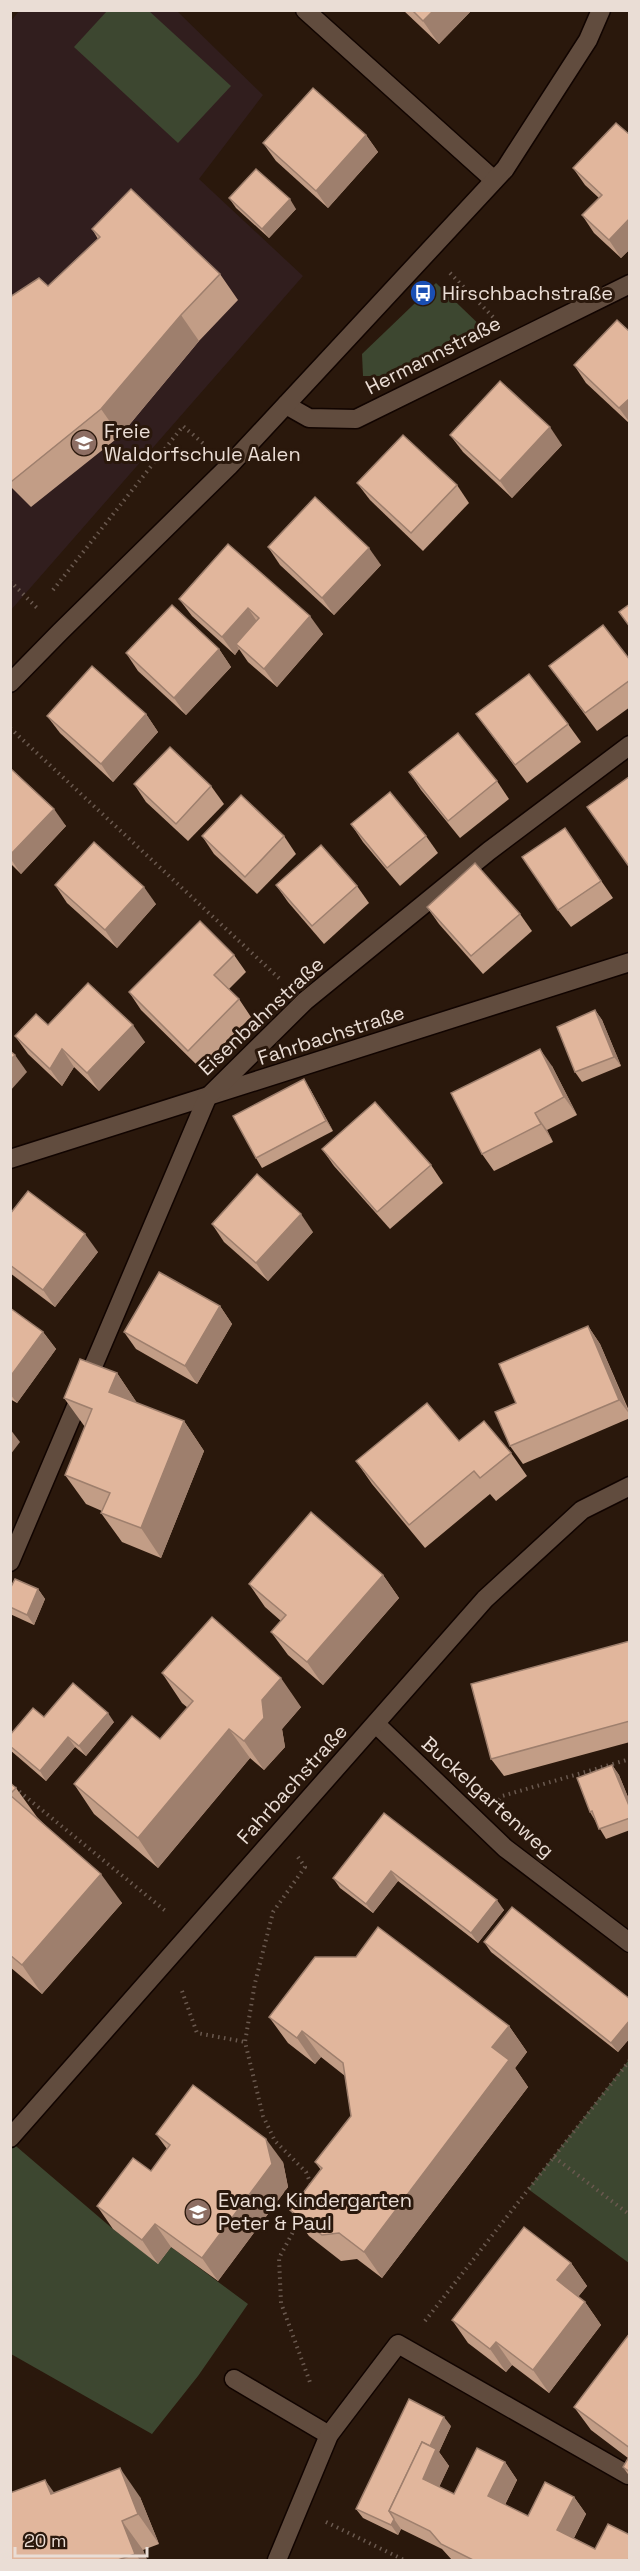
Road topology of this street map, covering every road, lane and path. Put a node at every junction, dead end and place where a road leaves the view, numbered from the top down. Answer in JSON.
{"nodes":[{"id":1,"x":304,"y":10,"type":"edge"},
{"id":2,"x":601,"y":10,"type":"edge"},
{"id":3,"x":494,"y":180,"type":"junction"},
{"id":4,"x":459,"y":282,"type":"dead end"},
{"id":5,"x":630,"y":284,"type":"edge"},
{"id":6,"x":515,"y":338,"type":"junction"},
{"id":7,"x":286,"y":405,"type":"junction"},
{"id":8,"x":229,"y":466,"type":"junction"},
{"id":9,"x":10,"y":581,"type":"edge"},
{"id":10,"x":52,"y":591,"type":"dead end"},
{"id":11,"x":45,"y":600,"type":"dead end"},
{"id":12,"x":10,"y":684,"type":"edge"},
{"id":13,"x":10,"y":728,"type":"edge"},
{"id":14,"x":630,"y":745,"type":"edge"},
{"id":15,"x":630,"y":962,"type":"edge"},
{"id":16,"x":305,"y":1002,"type":"junction"},
{"id":17,"x":207,"y":1098,"type":"junction"},
{"id":18,"x":10,"y":1159,"type":"edge"},
{"id":19,"x":630,"y":1486,"type":"edge"},
{"id":20,"x":10,"y":1562,"type":"edge"},
{"id":21,"x":376,"y":1724,"type":"junction"},
{"id":22,"x":630,"y":1759,"type":"edge"},
{"id":23,"x":10,"y":1784,"type":"edge"},
{"id":24,"x":479,"y":1824,"type":"junction"},
{"id":25,"x":279,"y":1833,"type":"junction"},
{"id":26,"x":191,"y":1932,"type":"junction"},
{"id":27,"x":630,"y":1943,"type":"edge"},
{"id":28,"x":185,"y":1999,"type":"dead end"},
{"id":29,"x":245,"y":2042,"type":"junction"},
{"id":30,"x":630,"y":2060,"type":"edge"},
{"id":31,"x":10,"y":2138,"type":"edge"},
{"id":32,"x":554,"y":2157,"type":"junction"},
{"id":33,"x":314,"y":2193,"type":"edge"},
{"id":34,"x":304,"y":2211,"type":"edge"},
{"id":35,"x":630,"y":2215,"type":"edge"},
{"id":36,"x":398,"y":2344,"type":"junction"},
{"id":37,"x":234,"y":2379,"type":"dead end"},
{"id":38,"x":329,"y":2435,"type":"junction"},
{"id":39,"x":628,"y":2475,"type":"edge"},
{"id":40,"x":298,"y":2508,"type":"junction"},
{"id":41,"x":276,"y":2560,"type":"edge"},
{"id":42,"x":404,"y":2560,"type":"edge"}],
"edges":[{"from":1,"to":3,"type":"street"},
{"from":2,"to":3,"type":"street"},
{"from":3,"to":7,"type":"street"},
{"from":4,"to":6,"type":"path"},
{"from":5,"to":6,"type":"street","name":"Hermannstraße"},
{"from":6,"to":7,"type":"street","name":"Hermannstraße"},
{"from":7,"to":8,"type":"street"},
{"from":8,"to":10,"type":"path"},
{"from":8,"to":12,"type":"street"},
{"from":9,"to":11,"type":"path"},
{"from":13,"to":16,"type":"path"},
{"from":14,"to":16,"type":"street","name":"Eisenbahnstraße"},
{"from":15,"to":17,"type":"street","name":"Fahrbachstraße"},
{"from":16,"to":17,"type":"street","name":"Eisenbahnstraße"},
{"from":17,"to":18,"type":"street","name":"Fahrbachstraße"},
{"from":17,"to":20,"type":"street","name":"Eisenbahnstraße"},
{"from":19,"to":21,"type":"street","name":"Fahrbachstraße"},
{"from":21,"to":24,"type":"street","name":"Buckelgartenweg"},
{"from":21,"to":25,"type":"street","name":"Fahrbachstraße"},
{"from":22,"to":24,"type":"path"},
{"from":23,"to":26,"type":"path"},
{"from":24,"to":27,"type":"street","name":"Buckelgartenweg"},
{"from":25,"to":26,"type":"street","name":"Fahrbachstraße"},
{"from":25,"to":29,"type":"path"},
{"from":26,"to":31,"type":"street","name":"Fahrbachstraße"},
{"from":28,"to":29,"type":"path"},
{"from":29,"to":33,"type":"path"},
{"from":30,"to":32,"type":"path"},
{"from":32,"to":35,"type":"path"},
{"from":32,"to":36,"type":"path"},
{"from":34,"to":38,"type":"path"},
{"from":36,"to":38,"type":"street"},
{"from":36,"to":39,"type":"street"},
{"from":37,"to":38,"type":"street"},
{"from":38,"to":40,"type":"street"},
{"from":40,"to":41,"type":"street"},
{"from":40,"to":42,"type":"path"}]}
